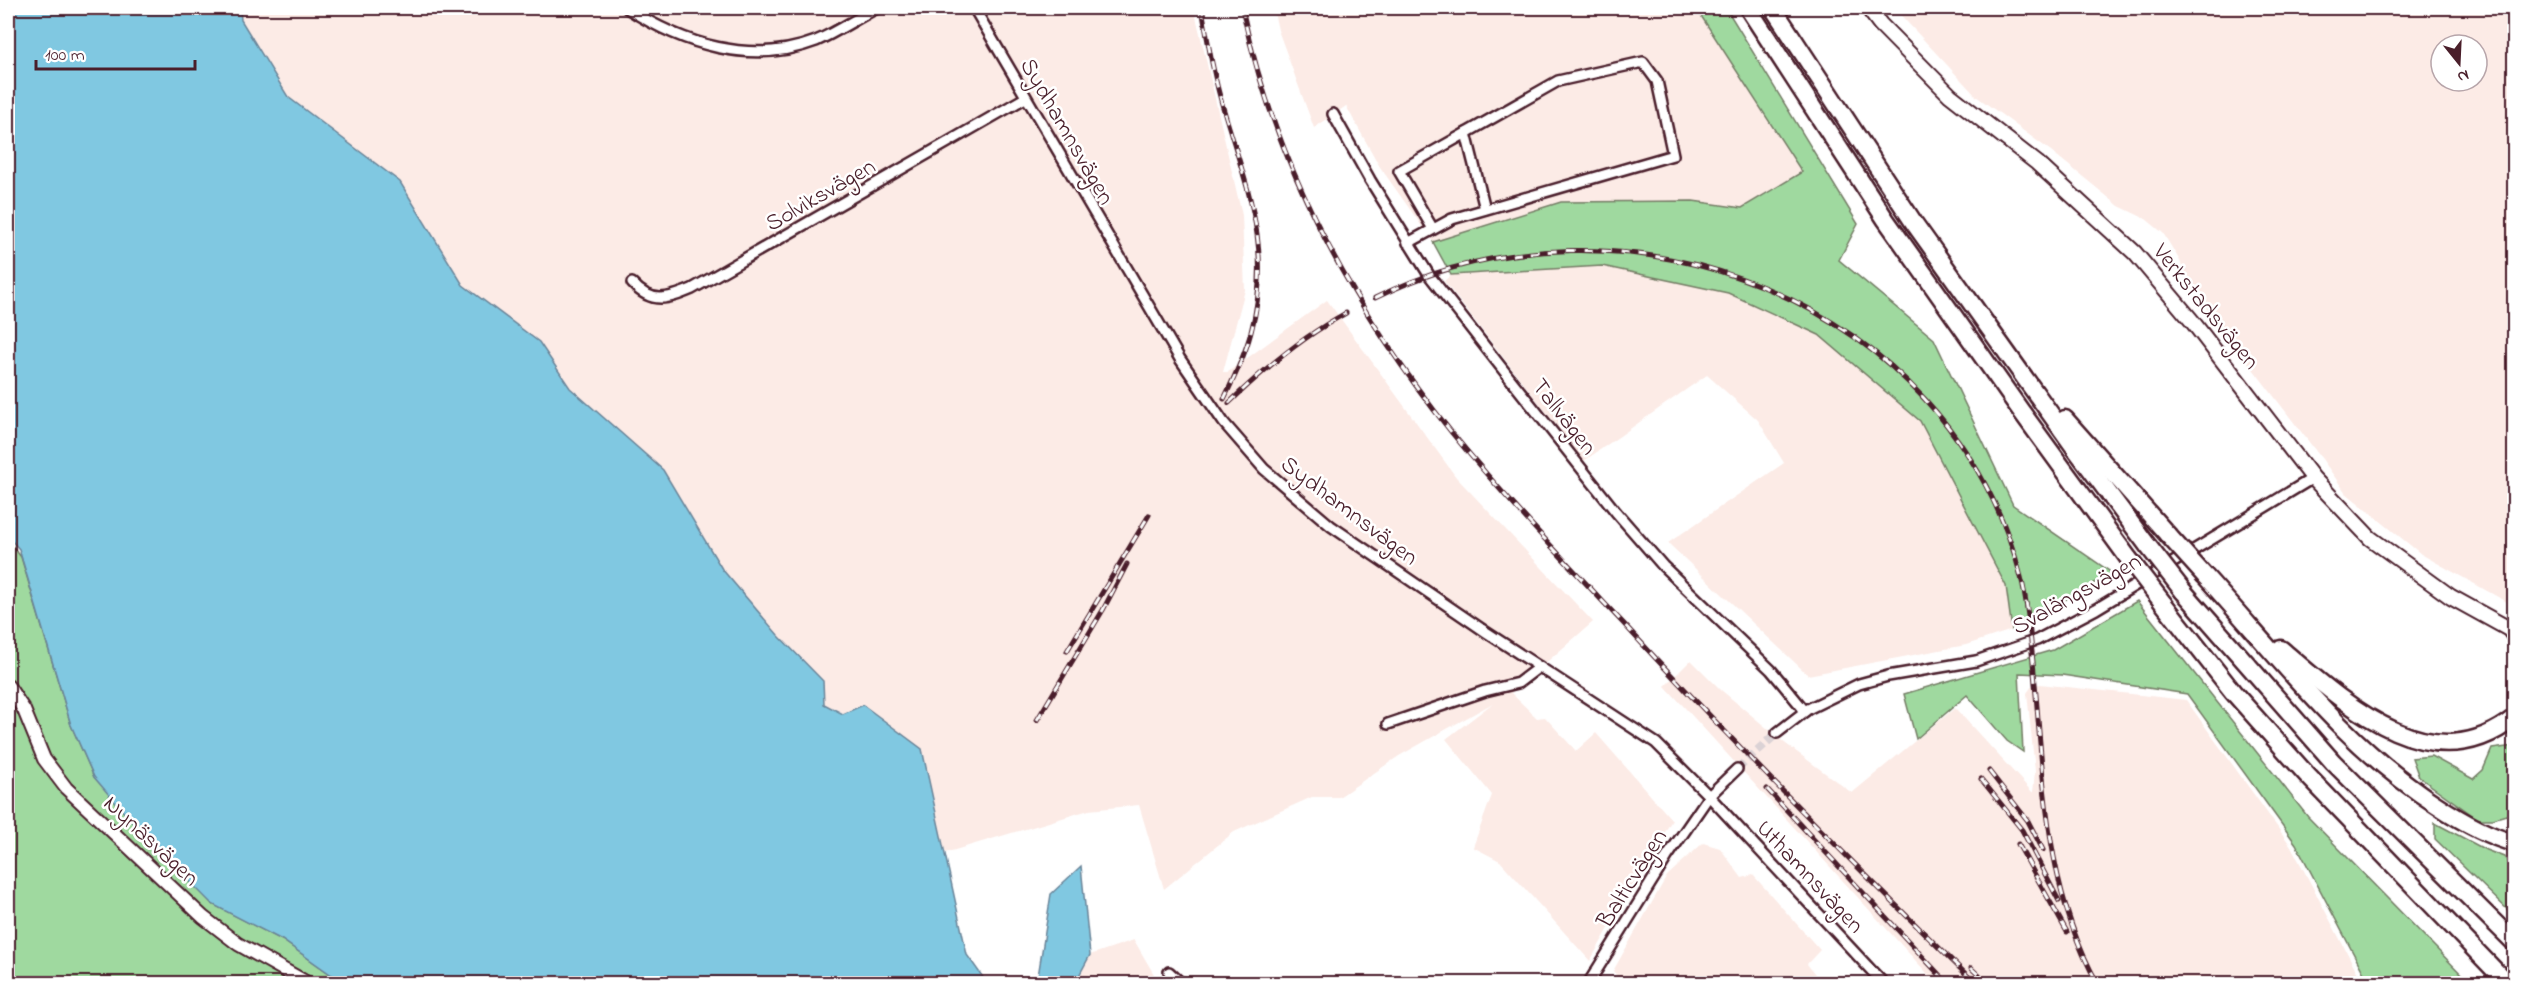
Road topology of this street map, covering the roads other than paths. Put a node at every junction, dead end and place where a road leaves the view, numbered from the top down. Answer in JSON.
{"nodes":[{"id":1,"x":627,"y":8,"type":"edge"},
{"id":2,"x":877,"y":8,"type":"edge"},
{"id":3,"x":974,"y":8,"type":"edge"},
{"id":4,"x":1748,"y":8,"type":"edge"},
{"id":5,"x":1773,"y":8,"type":"edge"},
{"id":6,"x":1868,"y":8,"type":"edge"},
{"id":7,"x":1025,"y":98,"type":"junction"},
{"id":8,"x":1333,"y":114,"type":"dead end"},
{"id":9,"x":1467,"y":133,"type":"junction"},
{"id":10,"x":1485,"y":209,"type":"junction"},
{"id":11,"x":1433,"y":229,"type":"junction"},
{"id":12,"x":1408,"y":243,"type":"junction"},
{"id":13,"x":632,"y":283,"type":"dead end"},
{"id":14,"x":2019,"y":370,"type":"junction"},
{"id":15,"x":2313,"y":478,"type":"junction"},
{"id":16,"x":2238,"y":612,"type":"junction"},
{"id":17,"x":2513,"y":632,"type":"edge"},
{"id":18,"x":1539,"y":667,"type":"junction"},
{"id":19,"x":8,"y":686,"type":"edge"},
{"id":20,"x":1805,"y":711,"type":"junction"},
{"id":21,"x":2514,"y":718,"type":"edge"},
{"id":22,"x":1388,"y":724,"type":"dead end"},
{"id":23,"x":1777,"y":733,"type":"tunnel mouth"},
{"id":24,"x":1737,"y":769,"type":"tunnel mouth"},
{"id":25,"x":1709,"y":795,"type":"junction"},
{"id":26,"x":2514,"y":843,"type":"edge"},
{"id":27,"x":2514,"y":942,"type":"edge"},
{"id":28,"x":1169,"y":972,"type":"dead end"},
{"id":29,"x":2507,"y":983,"type":"edge"},
{"id":30,"x":309,"y":984,"type":"edge"},
{"id":31,"x":1182,"y":984,"type":"edge"},
{"id":32,"x":1588,"y":984,"type":"edge"},
{"id":33,"x":1884,"y":984,"type":"edge"}],
"edges":[{"from":1,"to":2,"type":"street"},
{"from":3,"to":7,"type":"street","name":"Sydhamnsvägen"},
{"from":4,"to":29,"type":"highway","bridge":true},
{"from":5,"to":14,"type":"highway"},
{"from":6,"to":15,"type":"main road","name":"Verkstadsvägen"},
{"from":7,"to":13,"type":"street","name":"Solviksvägen"},
{"from":7,"to":18,"type":"street","name":"Sydhamnsvägen"},
{"from":8,"to":12,"type":"street","name":"Tallvägen"},
{"from":9,"to":10,"type":"street"},
{"from":9,"to":10,"type":"street"},
{"from":9,"to":11,"type":"street"},
{"from":10,"to":11,"type":"street"},
{"from":11,"to":12,"type":"street"},
{"from":12,"to":20,"type":"street","name":"Tallvägen"},
{"from":14,"to":16,"type":"highway","bridge":true},
{"from":14,"to":27,"type":"highway","bridge":true},
{"from":15,"to":17,"type":"main road","name":"Verkstadsvägen"},
{"from":15,"to":20,"type":"street","name":"Svalängsvägen"},
{"from":16,"to":21,"type":"highway"},
{"from":16,"to":26,"type":"highway"},
{"from":18,"to":22,"type":"street"},
{"from":18,"to":25,"type":"street","name":"Sydhamnsvägen"},
{"from":19,"to":30,"type":"street","name":"Nynäsvägen"},
{"from":20,"to":23,"type":"street","name":"Svalängsvägen"},
{"from":24,"to":25,"type":"street"},
{"from":25,"to":32,"type":"street","name":"Balticvägen"},
{"from":25,"to":33,"type":"street","name":"Uthamnsvägen"},
{"from":28,"to":31,"type":"street"}]}
